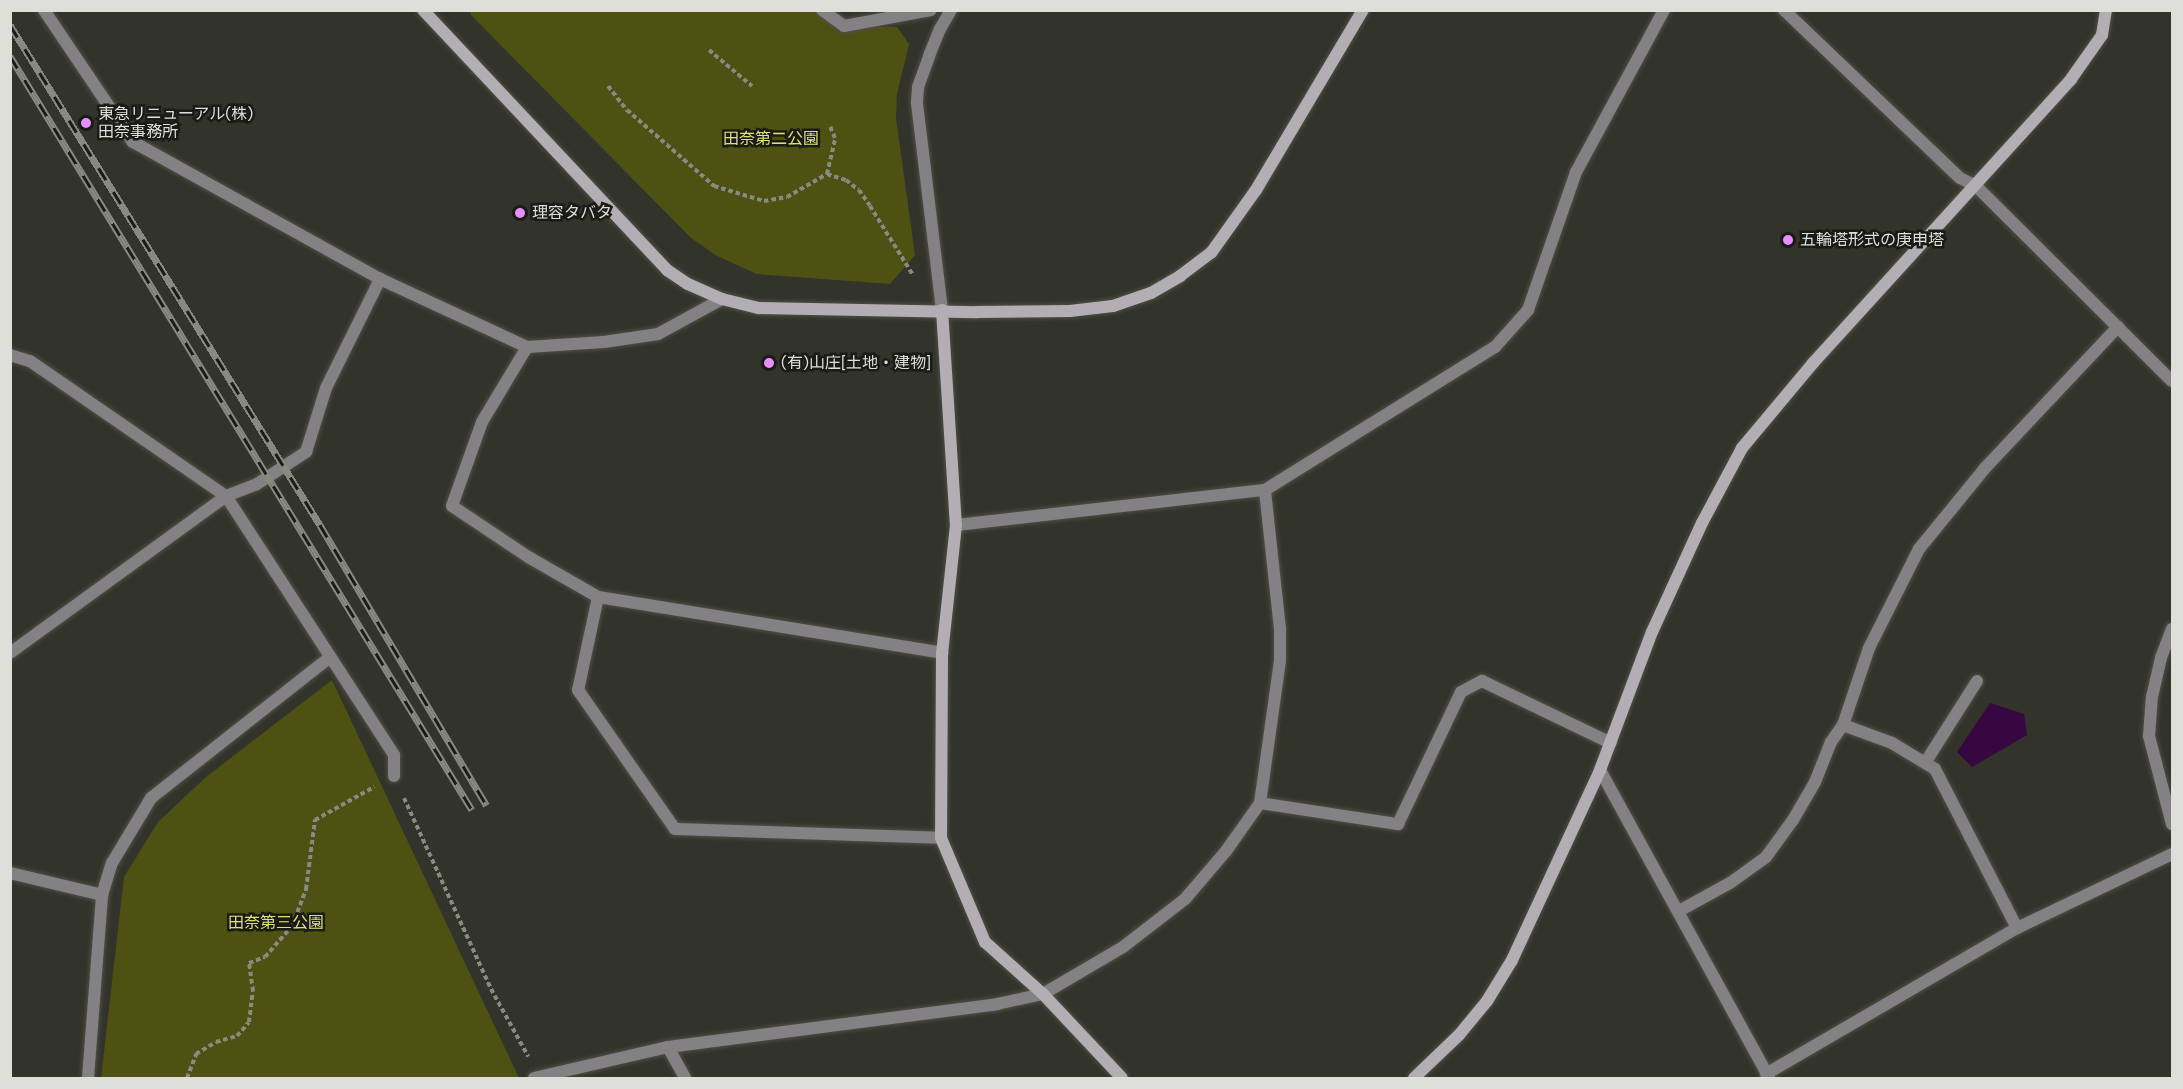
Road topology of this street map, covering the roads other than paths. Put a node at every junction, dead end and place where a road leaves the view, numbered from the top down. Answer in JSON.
{"nodes":[{"id":1,"x":44,"y":10,"type":"edge"},
{"id":2,"x":423,"y":10,"type":"edge"},
{"id":3,"x":822,"y":10,"type":"edge"},
{"id":4,"x":931,"y":10,"type":"edge"},
{"id":5,"x":951,"y":10,"type":"edge"},
{"id":6,"x":1363,"y":10,"type":"edge"},
{"id":7,"x":1664,"y":10,"type":"edge"},
{"id":8,"x":1784,"y":10,"type":"edge"},
{"id":9,"x":2106,"y":10,"type":"edge"},
{"id":10,"x":1976,"y":186,"type":"junction"},
{"id":11,"x":380,"y":279,"type":"junction"},
{"id":12,"x":722,"y":299,"type":"junction"},
{"id":13,"x":942,"y":310,"type":"junction"},
{"id":14,"x":2118,"y":327,"type":"junction"},
{"id":15,"x":527,"y":347,"type":"junction"},
{"id":16,"x":10,"y":355,"type":"edge"},
{"id":17,"x":2172,"y":381,"type":"edge"},
{"id":18,"x":1265,"y":490,"type":"junction"},
{"id":19,"x":226,"y":496,"type":"junction"},
{"id":20,"x":956,"y":525,"type":"junction"},
{"id":21,"x":598,"y":597,"type":"junction"},
{"id":22,"x":2172,"y":629,"type":"edge"},
{"id":23,"x":10,"y":653,"type":"edge"},
{"id":24,"x":942,"y":653,"type":"junction"},
{"id":25,"x":330,"y":657,"type":"junction"},
{"id":26,"x":1977,"y":681,"type":"dead end"},
{"id":27,"x":1843,"y":726,"type":"junction"},
{"id":28,"x":1611,"y":743,"type":"junction"},
{"id":29,"x":1925,"y":763,"type":"junction"},
{"id":30,"x":1600,"y":770,"type":"junction"},
{"id":31,"x":394,"y":776,"type":"road end"},
{"id":32,"x":1260,"y":803,"type":"junction"},
{"id":33,"x":2172,"y":824,"type":"edge"},
{"id":34,"x":941,"y":838,"type":"junction"},
{"id":35,"x":2172,"y":854,"type":"edge"},
{"id":36,"x":10,"y":873,"type":"edge"},
{"id":37,"x":102,"y":895,"type":"junction"},
{"id":38,"x":1679,"y":911,"type":"junction"},
{"id":39,"x":2017,"y":928,"type":"junction"},
{"id":40,"x":1043,"y":994,"type":"junction"},
{"id":41,"x":668,"y":1047,"type":"junction"},
{"id":42,"x":1767,"y":1076,"type":"edge"},
{"id":43,"x":88,"y":1078,"type":"edge"},
{"id":44,"x":534,"y":1078,"type":"edge"},
{"id":45,"x":539,"y":1078,"type":"edge"},
{"id":46,"x":685,"y":1078,"type":"edge"},
{"id":47,"x":1122,"y":1078,"type":"edge"},
{"id":48,"x":1414,"y":1078,"type":"edge"}],
"edges":[{"from":1,"to":11,"type":"street"},
{"from":2,"to":12,"type":"street"},
{"from":3,"to":4,"type":"street"},
{"from":5,"to":13,"type":"street"},
{"from":6,"to":13,"type":"street"},
{"from":7,"to":18,"type":"street"},
{"from":8,"to":10,"type":"street"},
{"from":9,"to":10,"type":"street"},
{"from":10,"to":14,"type":"street"},
{"from":10,"to":28,"type":"street"},
{"from":11,"to":15,"type":"street"},
{"from":11,"to":19,"type":"street"},
{"from":12,"to":13,"type":"street"},
{"from":12,"to":15,"type":"street"},
{"from":13,"to":20,"type":"street"},
{"from":14,"to":17,"type":"street"},
{"from":14,"to":27,"type":"street"},
{"from":15,"to":21,"type":"street"},
{"from":16,"to":19,"type":"street"},
{"from":18,"to":20,"type":"street"},
{"from":18,"to":32,"type":"street"},
{"from":19,"to":23,"type":"street"},
{"from":19,"to":25,"type":"street"},
{"from":20,"to":24,"type":"street"},
{"from":21,"to":24,"type":"street"},
{"from":21,"to":34,"type":"street"},
{"from":22,"to":33,"type":"street"},
{"from":24,"to":34,"type":"street"},
{"from":25,"to":31,"type":"street"},
{"from":25,"to":37,"type":"street"},
{"from":26,"to":29,"type":"street"},
{"from":27,"to":29,"type":"street"},
{"from":27,"to":38,"type":"street"},
{"from":28,"to":30,"type":"street"},
{"from":28,"to":32,"type":"street"},
{"from":29,"to":39,"type":"street"},
{"from":30,"to":38,"type":"street"},
{"from":30,"to":48,"type":"street"},
{"from":32,"to":40,"type":"street"},
{"from":34,"to":40,"type":"street"},
{"from":35,"to":39,"type":"street"},
{"from":36,"to":37,"type":"street"},
{"from":37,"to":43,"type":"street"},
{"from":38,"to":42,"type":"street"},
{"from":39,"to":42,"type":"street"},
{"from":40,"to":41,"type":"street"},
{"from":40,"to":47,"type":"street"},
{"from":41,"to":45,"type":"street"},
{"from":41,"to":46,"type":"street"},
{"from":44,"to":45,"type":"street"}]}
